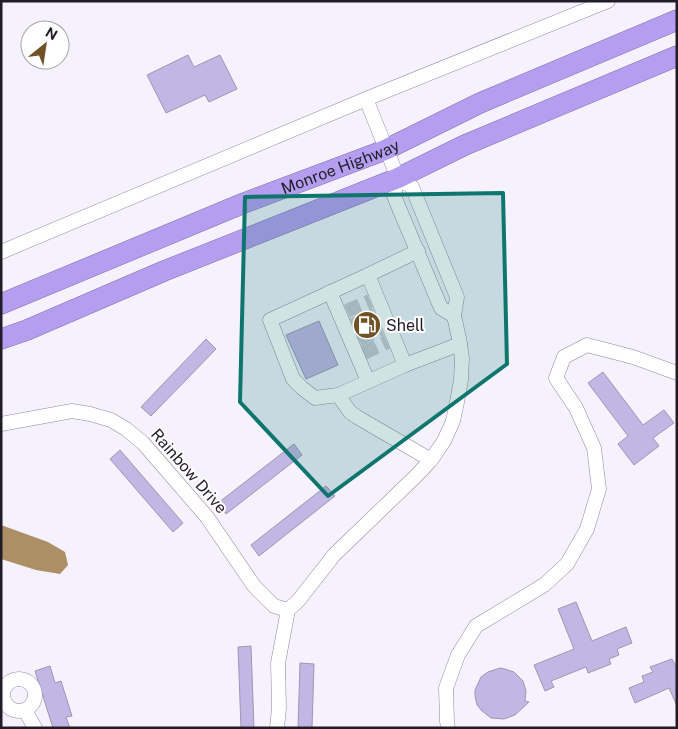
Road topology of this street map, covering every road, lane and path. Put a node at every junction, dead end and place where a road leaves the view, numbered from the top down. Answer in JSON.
{"nodes":[{"id":1,"x":608,"y":1,"type":"edge"},
{"id":2,"x":677,"y":20,"type":"edge"},
{"id":3,"x":677,"y":56,"type":"edge"},
{"id":4,"x":366,"y":99,"type":"junction"},
{"id":5,"x":385,"y":150,"type":"junction"},
{"id":6,"x":398,"y":178,"type":"junction"},
{"id":7,"x":418,"y":251,"type":"junction"},
{"id":8,"x":1,"y":252,"type":"edge"},
{"id":9,"x":368,"y":275,"type":"junction"},
{"id":10,"x":330,"y":292,"type":"junction"},
{"id":11,"x":1,"y":304,"type":"edge"},
{"id":12,"x":454,"y":316,"type":"junction"},
{"id":13,"x":1,"y":339,"type":"edge"},
{"id":14,"x":460,"y":344,"type":"junction"},
{"id":15,"x":404,"y":365,"type":"junction"},
{"id":16,"x":677,"y":373,"type":"edge"},
{"id":17,"x":368,"y":381,"type":"junction"},
{"id":18,"x":338,"y":395,"type":"junction"},
{"id":19,"x":1,"y":424,"type":"edge"},
{"id":20,"x":431,"y":460,"type":"junction"},
{"id":21,"x":288,"y":610,"type":"junction"},
{"id":22,"x":25,"y":710,"type":"dead end"},
{"id":23,"x":35,"y":728,"type":"edge"},
{"id":24,"x":277,"y":728,"type":"edge"},
{"id":25,"x":448,"y":728,"type":"edge"}],
"edges":[{"from":1,"to":4,"type":"street"},
{"from":2,"to":5,"type":"highway","name":"Monroe Highway"},
{"from":3,"to":6,"type":"highway","name":"Monroe Highway"},
{"from":4,"to":5,"type":"street"},
{"from":4,"to":8,"type":"street"},
{"from":5,"to":6,"type":"street"},
{"from":5,"to":11,"type":"highway","name":"Monroe Highway"},
{"from":6,"to":7,"type":"street"},
{"from":6,"to":12,"type":"street"},
{"from":6,"to":13,"type":"highway","name":"Monroe Highway"},
{"from":7,"to":9,"type":"street"},
{"from":7,"to":12,"type":"street"},
{"from":9,"to":10,"type":"street"},
{"from":9,"to":15,"type":"street"},
{"from":10,"to":17,"type":"street"},
{"from":10,"to":18,"type":"street"},
{"from":12,"to":14,"type":"street"},
{"from":14,"to":15,"type":"street"},
{"from":14,"to":20,"type":"street"},
{"from":15,"to":17,"type":"street"},
{"from":16,"to":25,"type":"street"},
{"from":17,"to":18,"type":"street"},
{"from":18,"to":20,"type":"street"},
{"from":19,"to":21,"type":"street","name":"Rainbow Drive"},
{"from":20,"to":21,"type":"street"},
{"from":21,"to":24,"type":"street"},
{"from":22,"to":23,"type":"street"}]}
